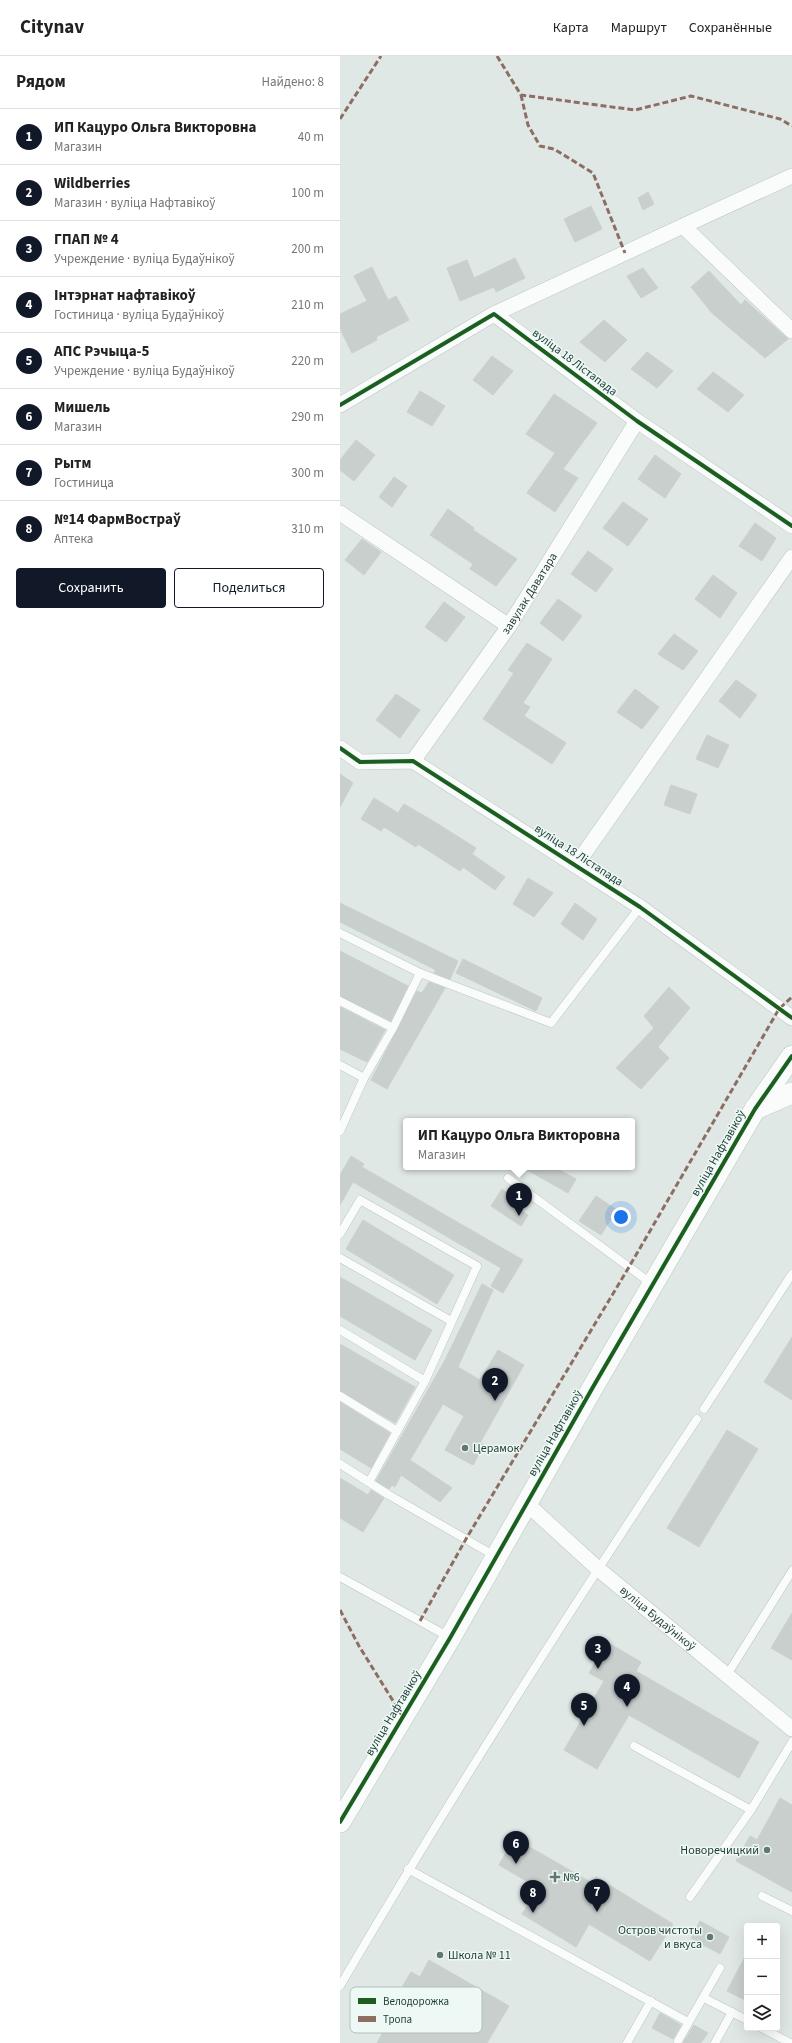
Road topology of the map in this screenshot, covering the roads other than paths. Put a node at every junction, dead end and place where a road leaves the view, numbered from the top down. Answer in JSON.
{"nodes":[{"id":1,"x":792,"y":176,"type":"edge"},
{"id":2,"x":684,"y":226,"type":"junction"},
{"id":3,"x":494,"y":314,"type":"junction"},
{"id":4,"x":792,"y":331,"type":"edge"},
{"id":5,"x":340,"y":405,"type":"edge"},
{"id":6,"x":637,"y":421,"type":"junction"},
{"id":7,"x":340,"y":513,"type":"edge"},
{"id":8,"x":792,"y":526,"type":"edge"},
{"id":9,"x":792,"y":557,"type":"edge"},
{"id":10,"x":509,"y":626,"type":"junction"},
{"id":11,"x":340,"y":748,"type":"edge"},
{"id":12,"x":414,"y":761,"type":"junction"},
{"id":13,"x":576,"y":865,"type":"junction"},
{"id":14,"x":640,"y":906,"type":"junction"},
{"id":15,"x":340,"y":933,"type":"edge"},
{"id":16,"x":420,"y":973,"type":"junction"},
{"id":17,"x":340,"y":1001,"type":"edge"},
{"id":18,"x":792,"y":1018,"type":"edge"},
{"id":19,"x":393,"y":1028,"type":"junction"},
{"id":20,"x":792,"y":1056,"type":"edge"},
{"id":21,"x":340,"y":1065,"type":"edge"},
{"id":22,"x":364,"y":1078,"type":"junction"},
{"id":23,"x":792,"y":1093,"type":"edge"},
{"id":24,"x":755,"y":1109,"type":"junction"},
{"id":25,"x":341,"y":1126,"type":"edge"},
{"id":26,"x":508,"y":1178,"type":"dead end"},
{"id":27,"x":340,"y":1234,"type":"edge"},
{"id":28,"x":340,"y":1258,"type":"edge"},
{"id":29,"x":792,"y":1274,"type":"edge"},
{"id":30,"x":653,"y":1284,"type":"junction"},
{"id":31,"x":451,"y":1321,"type":"junction"},
{"id":32,"x":340,"y":1330,"type":"edge"},
{"id":33,"x":425,"y":1381,"type":"junction"},
{"id":34,"x":340,"y":1396,"type":"edge"},
{"id":35,"x":704,"y":1409,"type":"dead end"},
{"id":36,"x":696,"y":1419,"type":"dead end"},
{"id":37,"x":397,"y":1430,"type":"junction"},
{"id":38,"x":340,"y":1464,"type":"edge"},
{"id":39,"x":369,"y":1482,"type":"junction"},
{"id":40,"x":526,"y":1503,"type":"junction"},
{"id":41,"x":495,"y":1556,"type":"junction"},
{"id":42,"x":597,"y":1568,"type":"junction"},
{"id":43,"x":792,"y":1571,"type":"edge"},
{"id":44,"x":340,"y":1577,"type":"edge"},
{"id":45,"x":450,"y":1638,"type":"junction"},
{"id":46,"x":728,"y":1675,"type":"junction"},
{"id":47,"x":792,"y":1729,"type":"edge"},
{"id":48,"x":792,"y":1742,"type":"edge"},
{"id":49,"x":634,"y":1746,"type":"dead end"},
{"id":50,"x":751,"y":1810,"type":"junction"},
{"id":51,"x":340,"y":1822,"type":"edge"},
{"id":52,"x":408,"y":1869,"type":"junction"},
{"id":53,"x":762,"y":1896,"type":"dead end"},
{"id":54,"x":690,"y":1897,"type":"dead end"},
{"id":55,"x":792,"y":1911,"type":"edge"},
{"id":56,"x":720,"y":1968,"type":"dead end"},
{"id":57,"x":340,"y":1986,"type":"edge"},
{"id":58,"x":704,"y":1998,"type":"junction"},
{"id":59,"x":651,"y":2002,"type":"junction"},
{"id":60,"x":732,"y":2012,"type":"junction"},
{"id":61,"x":744,"y":2018,"type":"edge"},
{"id":62,"x":688,"y":2022,"type":"junction"},
{"id":63,"x":768,"y":2031,"type":"edge"},
{"id":64,"x":678,"y":2041,"type":"dead end"},
{"id":65,"x":627,"y":2043,"type":"edge"},
{"id":66,"x":715,"y":2043,"type":"edge"},
{"id":67,"x":790,"y":2043,"type":"edge"}],
"edges":[{"from":1,"to":2,"type":"street"},
{"from":2,"to":3,"type":"street"},
{"from":2,"to":4,"type":"street"},
{"from":3,"to":5,"type":"street"},
{"from":3,"to":6,"type":"street","name":"вуліца 18 Лістапада"},
{"from":6,"to":8,"type":"street","name":"вуліца 18 Лістапада"},
{"from":6,"to":10,"type":"street","name":"завулак Даватара"},
{"from":7,"to":10,"type":"street"},
{"from":9,"to":13,"type":"street","name":"вуліца 18 Лістапада"},
{"from":10,"to":12,"type":"street","name":"завулак Даватара"},
{"from":11,"to":12,"type":"street"},
{"from":12,"to":13,"type":"street","name":"вуліца 18 Лістапада"},
{"from":13,"to":14,"type":"street","name":"вуліца 18 Лістапада"},
{"from":14,"to":16,"type":"lane"},
{"from":14,"to":18,"type":"street","name":"вуліца 18 Лістапада"},
{"from":15,"to":16,"type":"lane"},
{"from":16,"to":19,"type":"lane"},
{"from":17,"to":19,"type":"lane"},
{"from":19,"to":22,"type":"lane"},
{"from":20,"to":24,"type":"street","name":"вуліца Нафтавікоў"},
{"from":21,"to":22,"type":"lane"},
{"from":22,"to":25,"type":"lane"},
{"from":23,"to":24,"type":"street"},
{"from":24,"to":30,"type":"street","name":"вуліца Нафтавікоў"},
{"from":26,"to":30,"type":"lane"},
{"from":27,"to":31,"type":"lane"},
{"from":28,"to":31,"type":"lane"},
{"from":29,"to":35,"type":"lane"},
{"from":30,"to":40,"type":"street","name":"вуліца Нафтавікоў"},
{"from":31,"to":33,"type":"lane"},
{"from":32,"to":33,"type":"lane"},
{"from":33,"to":37,"type":"lane"},
{"from":34,"to":37,"type":"lane"},
{"from":36,"to":42,"type":"lane"},
{"from":37,"to":39,"type":"lane"},
{"from":38,"to":39,"type":"lane"},
{"from":39,"to":41,"type":"lane"},
{"from":40,"to":41,"type":"street","name":"вуліца Нафтавікоў"},
{"from":40,"to":42,"type":"street","name":"вуліца Будаўнікоў"},
{"from":41,"to":45,"type":"street","name":"вуліца Нафтавікоў"},
{"from":42,"to":46,"type":"street","name":"вуліца Будаўнікоў"},
{"from":42,"to":52,"type":"lane"},
{"from":43,"to":46,"type":"lane"},
{"from":44,"to":45,"type":"lane"},
{"from":45,"to":51,"type":"street","name":"вуліца Нафтавікоў"},
{"from":46,"to":47,"type":"street","name":"вуліца Будаўнікоў"},
{"from":48,"to":50,"type":"lane"},
{"from":49,"to":50,"type":"lane"},
{"from":50,"to":54,"type":"lane"},
{"from":52,"to":57,"type":"lane"},
{"from":52,"to":59,"type":"lane"},
{"from":53,"to":55,"type":"lane"},
{"from":56,"to":58,"type":"lane"},
{"from":58,"to":60,"type":"lane"},
{"from":58,"to":62,"type":"lane"},
{"from":59,"to":62,"type":"lane"},
{"from":59,"to":65,"type":"lane"},
{"from":60,"to":61,"type":"lane"},
{"from":60,"to":66,"type":"lane"},
{"from":62,"to":64,"type":"lane"},
{"from":63,"to":67,"type":"lane"}]}
